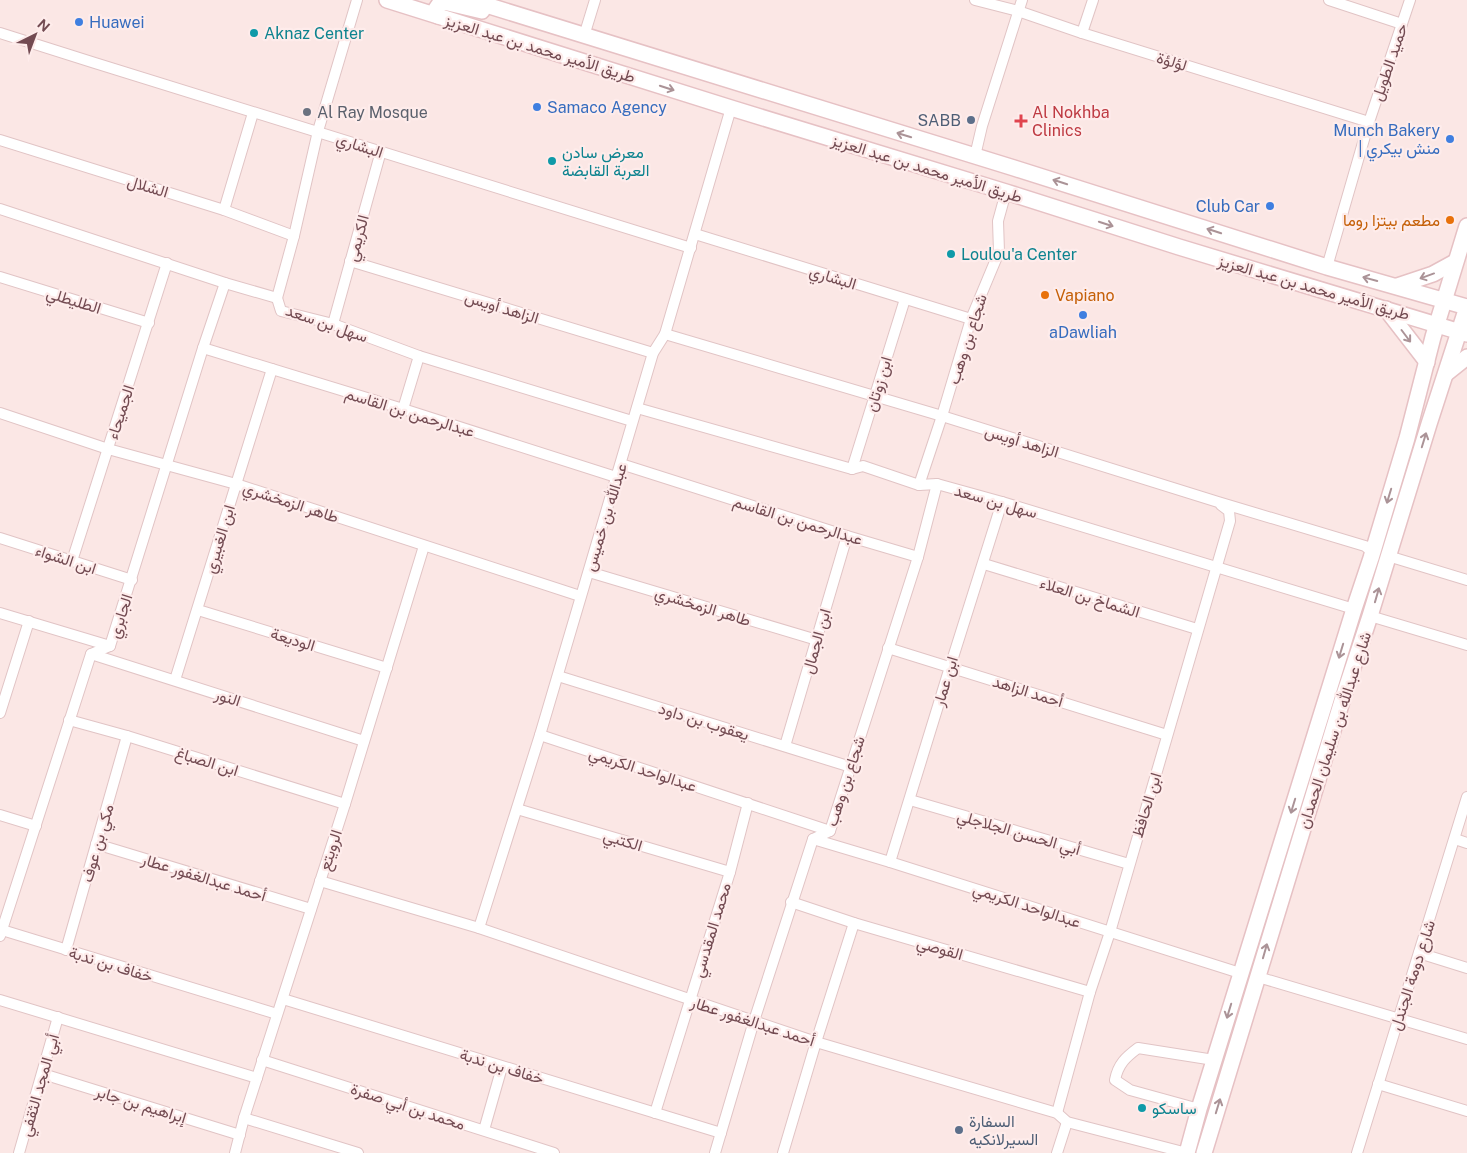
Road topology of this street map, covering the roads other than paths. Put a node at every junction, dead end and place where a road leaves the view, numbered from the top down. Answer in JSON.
{"nodes":[{"id":1,"x":357,"y":0,"type":"edge"},
{"id":2,"x":386,"y":0,"type":"edge"},
{"id":3,"x":470,"y":0,"type":"edge"},
{"id":4,"x":595,"y":0,"type":"edge"},
{"id":5,"x":974,"y":0,"type":"edge"},
{"id":6,"x":1022,"y":0,"type":"edge"},
{"id":7,"x":1093,"y":0,"type":"edge"},
{"id":8,"x":1329,"y":0,"type":"edge"},
{"id":9,"x":1410,"y":0,"type":"edge"},
{"id":10,"x":498,"y":9,"type":"junction"},
{"id":11,"x":1018,"y":11,"type":"junction"},
{"id":12,"x":438,"y":16,"type":"junction"},
{"id":13,"x":1402,"y":24,"type":"junction"},
{"id":14,"x":0,"y":33,"type":"edge"},
{"id":15,"x":1082,"y":34,"type":"junction"},
{"id":16,"x":584,"y":36,"type":"junction"},
{"id":17,"x":731,"y":108,"type":"junction"},
{"id":18,"x":253,"y":113,"type":"junction"},
{"id":19,"x":1369,"y":122,"type":"junction"},
{"id":20,"x":318,"y":132,"type":"junction"},
{"id":21,"x":0,"y":140,"type":"edge"},
{"id":22,"x":381,"y":151,"type":"junction"},
{"id":23,"x":975,"y":156,"type":"junction"},
{"id":24,"x":915,"y":164,"type":"junction"},
{"id":25,"x":1006,"y":192,"type":"junction"},
{"id":26,"x":0,"y":209,"type":"edge"},
{"id":27,"x":224,"y":210,"type":"junction"},
{"id":28,"x":1467,"y":226,"type":"edge"},
{"id":29,"x":694,"y":234,"type":"junction"},
{"id":30,"x":294,"y":236,"type":"junction"},
{"id":31,"x":691,"y":248,"type":"junction"},
{"id":32,"x":350,"y":262,"type":"junction"},
{"id":33,"x":1455,"y":262,"type":"junction"},
{"id":34,"x":167,"y":263,"type":"junction"},
{"id":35,"x":1327,"y":267,"type":"junction"},
{"id":36,"x":0,"y":278,"type":"edge"},
{"id":37,"x":225,"y":283,"type":"junction"},
{"id":38,"x":1396,"y":286,"type":"junction"},
{"id":39,"x":277,"y":298,"type":"junction"},
{"id":40,"x":905,"y":299,"type":"junction"},
{"id":41,"x":1445,"y":300,"type":"junction"},
{"id":42,"x":1467,"y":307,"type":"edge"},
{"id":43,"x":1386,"y":309,"type":"junction"},
{"id":44,"x":970,"y":319,"type":"junction"},
{"id":45,"x":148,"y":323,"type":"junction"},
{"id":46,"x":332,"y":324,"type":"junction"},
{"id":47,"x":1435,"y":331,"type":"junction"},
{"id":48,"x":1463,"y":333,"type":"edge"},
{"id":49,"x":665,"y":334,"type":"junction"},
{"id":50,"x":203,"y":348,"type":"junction"},
{"id":51,"x":653,"y":354,"type":"junction"},
{"id":52,"x":419,"y":356,"type":"junction"},
{"id":53,"x":1467,"y":357,"type":"edge"},
{"id":54,"x":1427,"y":362,"type":"junction"},
{"id":55,"x":272,"y":369,"type":"junction"},
{"id":56,"x":1446,"y":374,"type":"junction"},
{"id":57,"x":874,"y":396,"type":"junction"},
{"id":58,"x":637,"y":408,"type":"junction"},
{"id":59,"x":403,"y":409,"type":"junction"},
{"id":60,"x":0,"y":413,"type":"edge"},
{"id":61,"x":942,"y":416,"type":"junction"},
{"id":62,"x":632,"y":421,"type":"junction"},
{"id":63,"x":108,"y":449,"type":"junction"},
{"id":64,"x":168,"y":464,"type":"junction"},
{"id":65,"x":621,"y":464,"type":"junction"},
{"id":66,"x":852,"y":469,"type":"junction"},
{"id":67,"x":616,"y":477,"type":"junction"},
{"id":68,"x":236,"y":484,"type":"junction"},
{"id":69,"x":937,"y":484,"type":"junction"},
{"id":70,"x":919,"y":485,"type":"junction"},
{"id":71,"x":1002,"y":502,"type":"junction"},
{"id":72,"x":1218,"y":502,"type":"junction"},
{"id":73,"x":847,"y":536,"type":"junction"},
{"id":74,"x":0,"y":538,"type":"edge"},
{"id":75,"x":424,"y":546,"type":"junction"},
{"id":76,"x":1388,"y":556,"type":"junction"},
{"id":77,"x":918,"y":557,"type":"junction"},
{"id":78,"x":1371,"y":558,"type":"junction"},
{"id":79,"x":72,"y":561,"type":"junction"},
{"id":80,"x":984,"y":564,"type":"junction"},
{"id":81,"x":1216,"y":567,"type":"junction"},
{"id":82,"x":589,"y":572,"type":"junction"},
{"id":83,"x":132,"y":580,"type":"junction"},
{"id":84,"x":1467,"y":580,"type":"edge"},
{"id":85,"x":580,"y":596,"type":"junction"},
{"id":86,"x":1354,"y":608,"type":"junction"},
{"id":87,"x":198,"y":610,"type":"junction"},
{"id":88,"x":0,"y":613,"type":"edge"},
{"id":89,"x":1370,"y":616,"type":"junction"},
{"id":90,"x":29,"y":621,"type":"junction"},
{"id":91,"x":1197,"y":629,"type":"junction"},
{"id":92,"x":817,"y":640,"type":"junction"},
{"id":93,"x":1467,"y":645,"type":"edge"},
{"id":94,"x":110,"y":646,"type":"junction"},
{"id":95,"x":888,"y":648,"type":"junction"},
{"id":96,"x":91,"y":654,"type":"junction"},
{"id":97,"x":950,"y":667,"type":"junction"},
{"id":98,"x":388,"y":668,"type":"junction"},
{"id":99,"x":558,"y":676,"type":"junction"},
{"id":100,"x":175,"y":680,"type":"junction"},
{"id":101,"x":4,"y":684,"type":"edge"},
{"id":102,"x":0,"y":713,"type":"edge"},
{"id":103,"x":69,"y":720,"type":"junction"},
{"id":104,"x":540,"y":735,"type":"junction"},
{"id":105,"x":1167,"y":735,"type":"junction"},
{"id":106,"x":127,"y":736,"type":"junction"},
{"id":107,"x":364,"y":741,"type":"junction"},
{"id":108,"x":785,"y":746,"type":"junction"},
{"id":109,"x":851,"y":767,"type":"junction"},
{"id":110,"x":1467,"y":797,"type":"edge"},
{"id":111,"x":910,"y":800,"type":"junction"},
{"id":112,"x":748,"y":803,"type":"junction"},
{"id":113,"x":345,"y":804,"type":"junction"},
{"id":114,"x":517,"y":808,"type":"junction"},
{"id":115,"x":0,"y":815,"type":"edge"},
{"id":116,"x":36,"y":826,"type":"junction"},
{"id":117,"x":830,"y":831,"type":"junction"},
{"id":118,"x":813,"y":839,"type":"junction"},
{"id":119,"x":1455,"y":839,"type":"junction"},
{"id":120,"x":1467,"y":843,"type":"edge"},
{"id":121,"x":96,"y":844,"type":"junction"},
{"id":122,"x":890,"y":862,"type":"junction"},
{"id":123,"x":1129,"y":864,"type":"junction"},
{"id":124,"x":730,"y":872,"type":"junction"},
{"id":125,"x":320,"y":881,"type":"junction"},
{"id":126,"x":792,"y":902,"type":"junction"},
{"id":127,"x":311,"y":909,"type":"junction"},
{"id":128,"x":854,"y":923,"type":"junction"},
{"id":129,"x":479,"y":928,"type":"junction"},
{"id":130,"x":1110,"y":932,"type":"junction"},
{"id":131,"x":1,"y":933,"type":"edge"},
{"id":132,"x":66,"y":950,"type":"junction"},
{"id":133,"x":1419,"y":953,"type":"junction"},
{"id":134,"x":1467,"y":968,"type":"edge"},
{"id":135,"x":1240,"y":973,"type":"junction"},
{"id":136,"x":1258,"y":977,"type":"junction"},
{"id":137,"x":1090,"y":992,"type":"junction"},
{"id":138,"x":282,"y":998,"type":"junction"},
{"id":139,"x":0,"y":1000,"type":"edge"},
{"id":140,"x":690,"y":1000,"type":"junction"},
{"id":141,"x":277,"y":1014,"type":"junction"},
{"id":142,"x":58,"y":1017,"type":"junction"},
{"id":143,"x":1397,"y":1018,"type":"junction"},
{"id":144,"x":754,"y":1021,"type":"junction"},
{"id":145,"x":1467,"y":1039,"type":"edge"},
{"id":146,"x":816,"y":1042,"type":"junction"},
{"id":147,"x":262,"y":1060,"type":"junction"},
{"id":148,"x":1214,"y":1060,"type":"junction"},
{"id":149,"x":502,"y":1067,"type":"junction"},
{"id":150,"x":42,"y":1074,"type":"junction"},
{"id":151,"x":257,"y":1078,"type":"junction"},
{"id":152,"x":1378,"y":1084,"type":"junction"},
{"id":153,"x":1198,"y":1109,"type":"junction"},
{"id":154,"x":1467,"y":1111,"type":"edge"},
{"id":155,"x":655,"y":1113,"type":"junction"},
{"id":156,"x":1057,"y":1113,"type":"junction"},
{"id":157,"x":244,"y":1118,"type":"junction"},
{"id":158,"x":1067,"y":1122,"type":"junction"},
{"id":159,"x":484,"y":1130,"type":"junction"},
{"id":160,"x":721,"y":1133,"type":"junction"},
{"id":161,"x":240,"y":1135,"type":"junction"},
{"id":162,"x":19,"y":1153,"type":"edge"},
{"id":163,"x":235,"y":1153,"type":"edge"},
{"id":164,"x":358,"y":1153,"type":"edge"},
{"id":165,"x":554,"y":1153,"type":"edge"},
{"id":166,"x":715,"y":1153,"type":"edge"},
{"id":167,"x":783,"y":1153,"type":"edge"},
{"id":168,"x":1057,"y":1153,"type":"edge"},
{"id":169,"x":1187,"y":1153,"type":"edge"},
{"id":170,"x":1204,"y":1153,"type":"edge"},
{"id":171,"x":1357,"y":1153,"type":"edge"}],
"edges":[{"from":1,"to":20,"type":"street"},
{"from":2,"to":12,"type":"main road","name":"طريق الأمير محمد بن عبد العزيز"},
{"from":3,"to":10,"type":"main road","name":"طريق الأمير محمد بن عبد العزيز"},
{"from":4,"to":16,"type":"street"},
{"from":5,"to":11,"type":"street","name":"لؤلؤة"},
{"from":6,"to":11,"type":"street"},
{"from":7,"to":15,"type":"street"},
{"from":8,"to":13,"type":"street"},
{"from":9,"to":13,"type":"street","name":"حميد الطويل"},
{"from":10,"to":12,"type":"main road"},
{"from":10,"to":16,"type":"main road","name":"طريق الأمير محمد بن عبد العزيز"},
{"from":11,"to":15,"type":"street","name":"لؤلؤة"},
{"from":11,"to":23,"type":"street"},
{"from":12,"to":17,"type":"main road","name":"طريق الأمير محمد بن عبد العزيز","one_way":true},
{"from":13,"to":19,"type":"street","name":"حميد الطويل"},
{"from":14,"to":18,"type":"street","name":"البشاري"},
{"from":15,"to":19,"type":"street","name":"لؤلؤة"},
{"from":23,"to":16,"type":"main road","name":"طريق الأمير محمد بن عبد العزيز","one_way":true},
{"from":17,"to":24,"type":"main road","name":"طريق الأمير محمد بن عبد العزيز"},
{"from":17,"to":29,"type":"street","name":"عبدالله بن خميس"},
{"from":18,"to":20,"type":"street","name":"البشاري"},
{"from":18,"to":27,"type":"street"},
{"from":19,"to":35,"type":"street","name":"حميد الطويل"},
{"from":20,"to":22,"type":"street","name":"البشاري"},
{"from":20,"to":30,"type":"street"},
{"from":21,"to":27,"type":"street","name":"الشلال"},
{"from":22,"to":31,"type":"street","name":"البشاري"},
{"from":22,"to":32,"type":"street","name":"الكريمي"},
{"from":23,"to":24,"type":"main road"},
{"from":35,"to":23,"type":"main road","name":"طريق الأمير محمد بن عبد العزيز","one_way":true},
{"from":24,"to":25,"type":"main road","name":"طريق الأمير محمد بن عبد العزيز"},
{"from":25,"to":43,"type":"main road","name":"طريق الأمير محمد بن عبد العزيز","one_way":true},
{"from":25,"to":44,"type":"street","name":"شجاع بن وهب"},
{"from":26,"to":34,"type":"street","name":"سهل بن سعد"},
{"from":27,"to":30,"type":"street","name":"الشلال"},
{"from":28,"to":33,"type":"main road","name":"شارع عبدالله بن سليمان الحمدان"},
{"from":29,"to":31,"type":"street","name":"عبدالله بن خميس"},
{"from":29,"to":40,"type":"street","name":"البشاري"},
{"from":30,"to":39,"type":"street"},
{"from":31,"to":49,"type":"street","name":"عبدالله بن خميس"},
{"from":32,"to":46,"type":"street","name":"الكريمي"},
{"from":32,"to":51,"type":"street","name":"الزاهد أويس"},
{"from":33,"to":38,"type":"main road","one_way":true},
{"from":33,"to":41,"type":"main road","name":"شارع عبدالله بن سليمان الحمدان"},
{"from":34,"to":37,"type":"street","name":"سهل بن سعد"},
{"from":34,"to":45,"type":"street","name":"الجميحاء"},
{"from":38,"to":35,"type":"main road","name":"طريق الأمير محمد بن عبد العزيز","one_way":true},
{"from":36,"to":45,"type":"street","name":"الطليطلي"},
{"from":37,"to":39,"type":"street","name":"سهل بن سعد"},
{"from":37,"to":50,"type":"street","name":"الجابري"},
{"from":38,"to":41,"type":"main road","name":"طريق الأمير محمد بن عبد العزيز"},
{"from":39,"to":46,"type":"street","name":"سهل بن سعد"},
{"from":40,"to":44,"type":"street","name":"البشاري"},
{"from":40,"to":57,"type":"street","name":"ابن زوتان"},
{"from":41,"to":42,"type":"main road","name":"طريق الأمير محمد بن عبد العزيز"},
{"from":41,"to":47,"type":"main road","name":"شارع عبدالله بن سليمان الحمدان"},
{"from":42,"to":48,"type":"main road","name":"شارع عبدالله بن سليمان الحمدان"},
{"from":43,"to":47,"type":"main road","name":"طريق الأمير محمد بن عبد العزيز"},
{"from":43,"to":54,"type":"main road","one_way":true},
{"from":44,"to":61,"type":"street","name":"شجاع بن وهب"},
{"from":45,"to":63,"type":"street","name":"الجميحاء"},
{"from":46,"to":52,"type":"street","name":"سهل بن سعد"},
{"from":47,"to":48,"type":"main road","name":"طريق الأمير محمد بن عبد العزيز"},
{"from":47,"to":54,"type":"main road","name":"شارع عبدالله بن سليمان الحمدان"},
{"from":48,"to":56,"type":"main road","name":"شارع عبدالله بن سليمان الحمدان"},
{"from":49,"to":51,"type":"street","name":"عبدالله بن خميس"},
{"from":49,"to":57,"type":"street","name":"الزاهد أويس"},
{"from":50,"to":55,"type":"street","name":"عبدالرحمن بن القاسم"},
{"from":50,"to":64,"type":"street","name":"الجابري"},
{"from":51,"to":58,"type":"street","name":"عبدالله بن خميس"},
{"from":52,"to":59,"type":"street"},
{"from":52,"to":62,"type":"street","name":"سهل بن سعد"},
{"from":53,"to":56,"type":"main road"},
{"from":54,"to":78,"type":"main road","name":"شارع عبدالله بن سليمان الحمدان","one_way":true},
{"from":55,"to":59,"type":"street","name":"عبدالرحمن بن القاسم"},
{"from":55,"to":68,"type":"street","name":"ابن الغبيري"},
{"from":76,"to":56,"type":"main road","name":"شارع عبدالله بن سليمان الحمدان","one_way":true},
{"from":57,"to":61,"type":"street","name":"الزاهد أويس"},
{"from":57,"to":66,"type":"street","name":"ابن زوتان"},
{"from":58,"to":62,"type":"street","name":"عبدالله بن خميس"},
{"from":58,"to":66,"type":"street","name":"سهل بن سعد"},
{"from":59,"to":67,"type":"street","name":"عبدالرحمن بن القاسم"},
{"from":60,"to":63,"type":"street","name":"طاهر الزمخشري"},
{"from":61,"to":70,"type":"street","name":"شجاع بن وهب"},
{"from":61,"to":72,"type":"street","name":"الزاهد أويس"},
{"from":62,"to":65,"type":"street","name":"عبدالله بن خميس"},
{"from":63,"to":64,"type":"street","name":"طاهر الزمخشري"},
{"from":63,"to":79,"type":"street","name":"الجميحاء"},
{"from":64,"to":68,"type":"street","name":"طاهر الزمخشري"},
{"from":64,"to":83,"type":"street","name":"الجابري"},
{"from":65,"to":67,"type":"street","name":"عبدالله بن خميس"},
{"from":65,"to":73,"type":"street","name":"عبدالرحمن بن القاسم"},
{"from":66,"to":70,"type":"street","name":"سهل بن سعد"},
{"from":67,"to":82,"type":"street","name":"عبدالله بن خميس"},
{"from":68,"to":75,"type":"street","name":"طاهر الزمخشري"},
{"from":68,"to":87,"type":"street","name":"ابن الغبيري"},
{"from":69,"to":70,"type":"street","name":"سهل بن سعد"},
{"from":69,"to":71,"type":"street","name":"سهل بن سعد"},
{"from":69,"to":77,"type":"street","name":"شجاع بن وهب"},
{"from":71,"to":80,"type":"street","name":"ابن عمار"},
{"from":71,"to":81,"type":"street","name":"سهل بن سعد"},
{"from":72,"to":78,"type":"street","name":"الزاهد أويس"},
{"from":72,"to":81,"type":"street","name":"ابن الحافظ"},
{"from":73,"to":77,"type":"street","name":"عبدالرحمن بن القاسم"},
{"from":73,"to":92,"type":"street","name":"ابن الجمال"},
{"from":74,"to":79,"type":"street","name":"ابن الشواء"},
{"from":75,"to":85,"type":"street","name":"طاهر الزمخشري"},
{"from":75,"to":98,"type":"street","name":"الرويتع"},
{"from":76,"to":84,"type":"street"},
{"from":89,"to":76,"type":"main road","name":"شارع عبدالله بن سليمان الحمدان","one_way":true},
{"from":77,"to":95,"type":"street","name":"شجاع بن وهب"},
{"from":78,"to":86,"type":"main road","name":"شارع عبدالله بن سليمان الحمدان"},
{"from":79,"to":83,"type":"street","name":"ابن الشواء"},
{"from":80,"to":91,"type":"street","name":"الشماخ بن العلاء"},
{"from":80,"to":97,"type":"street","name":"ابن عمار"},
{"from":81,"to":86,"type":"street","name":"سهل بن سعد"},
{"from":81,"to":91,"type":"street","name":"ابن الحافظ"},
{"from":82,"to":85,"type":"street","name":"عبدالله بن خميس"},
{"from":82,"to":92,"type":"street","name":"طاهر الزمخشري"},
{"from":83,"to":94,"type":"street","name":"الجابري"},
{"from":85,"to":99,"type":"street","name":"عبدالله بن خميس"},
{"from":86,"to":135,"type":"main road","name":"شارع عبدالله بن سليمان الحمدان","one_way":true},
{"from":87,"to":98,"type":"street","name":"الوديعة"},
{"from":87,"to":100,"type":"street","name":"ابن الغبيري"},
{"from":88,"to":90,"type":"street"},
{"from":89,"to":93,"type":"street"},
{"from":136,"to":89,"type":"main road","name":"شارع عبدالله بن سليمان الحمدان","one_way":true},
{"from":90,"to":94,"type":"street"},
{"from":90,"to":101,"type":"street"},
{"from":91,"to":105,"type":"street","name":"ابن الحافظ"},
{"from":92,"to":108,"type":"street","name":"ابن الجمال"},
{"from":94,"to":96,"type":"street","name":"الجابري"},
{"from":95,"to":97,"type":"street","name":"أحمد الزاهد"},
{"from":95,"to":109,"type":"street","name":"شجاع بن وهب"},
{"from":96,"to":100,"type":"street","name":"النور"},
{"from":96,"to":103,"type":"street","name":"الجابري"},
{"from":97,"to":105,"type":"street","name":"أحمد الزاهد"},
{"from":97,"to":111,"type":"street","name":"ابن عمار"},
{"from":98,"to":107,"type":"street","name":"الرويتع"},
{"from":99,"to":104,"type":"street","name":"عبدالله بن خميس"},
{"from":99,"to":108,"type":"street","name":"يعقوب بن داود"},
{"from":100,"to":107,"type":"street","name":"النور"},
{"from":101,"to":102,"type":"street"},
{"from":103,"to":106,"type":"street","name":"ابن الصباغ"},
{"from":103,"to":116,"type":"street","name":"الجابري"},
{"from":104,"to":112,"type":"street","name":"عبدالواحد الكريمي"},
{"from":104,"to":114,"type":"street","name":"عبدالله بن خميس"},
{"from":105,"to":123,"type":"street","name":"ابن الحافظ"},
{"from":106,"to":113,"type":"street","name":"ابن الصباغ"},
{"from":106,"to":121,"type":"street","name":"مكي بن عوف"},
{"from":107,"to":113,"type":"street","name":"الرويتع"},
{"from":108,"to":109,"type":"street","name":"يعقوب بن داود"},
{"from":109,"to":117,"type":"street","name":"شجاع بن وهب"},
{"from":110,"to":119,"type":"street","name":"شارع دومة الجندل"},
{"from":111,"to":122,"type":"street","name":"ابن عمار"},
{"from":111,"to":123,"type":"street","name":"أبي الحسن الجلاجلي"},
{"from":112,"to":117,"type":"street","name":"عبدالواحد الكريمي"},
{"from":112,"to":124,"type":"street","name":"محمد المقدسي"},
{"from":113,"to":125,"type":"street","name":"الرويتع"},
{"from":114,"to":124,"type":"street","name":"الكتبي"},
{"from":114,"to":129,"type":"street","name":"عبدالله بن خميس"},
{"from":115,"to":116,"type":"street"},
{"from":116,"to":131,"type":"street","name":"الجابري"},
{"from":117,"to":118,"type":"street","name":"شجاع بن وهب"},
{"from":118,"to":122,"type":"street","name":"عبدالواحد الكريمي"},
{"from":118,"to":126,"type":"street","name":"شجاع بن وهب"},
{"from":119,"to":120,"type":"street"},
{"from":119,"to":133,"type":"street","name":"شارع دومة الجندل"},
{"from":121,"to":127,"type":"street","name":"أحمد عبدالغفور عطار"},
{"from":121,"to":132,"type":"street","name":"مكي بن عوف"},
{"from":122,"to":130,"type":"street","name":"عبدالواحد الكريمي"},
{"from":123,"to":130,"type":"street","name":"ابن الحافظ"},
{"from":124,"to":140,"type":"street","name":"محمد المقدسي"},
{"from":125,"to":127,"type":"street","name":"الرويتع"},
{"from":125,"to":129,"type":"street","name":"أحمد عبدالغفور عطار"},
{"from":126,"to":128,"type":"street","name":"القوصي"},
{"from":126,"to":144,"type":"street","name":"شجاع بن وهب"},
{"from":127,"to":138,"type":"street","name":"الرويتع"},
{"from":128,"to":137,"type":"street","name":"القوصي"},
{"from":128,"to":146,"type":"street"},
{"from":129,"to":140,"type":"street","name":"أحمد عبدالغفور عطار"},
{"from":130,"to":135,"type":"street","name":"عبدالواحد الكريمي"},
{"from":130,"to":137,"type":"street","name":"ابن الحافظ"},
{"from":131,"to":132,"type":"street","name":"خفاف بن ندبة"},
{"from":132,"to":141,"type":"street","name":"خفاف بن ندبة"},
{"from":133,"to":134,"type":"street"},
{"from":133,"to":143,"type":"street","name":"شارع دومة الجندل"},
{"from":135,"to":148,"type":"main road","name":"شارع عبدالله بن سليمان الحمدان","one_way":true},
{"from":136,"to":143,"type":"street"},
{"from":170,"to":136,"type":"main road","name":"شارع عبدالله بن سليمان الحمدان","one_way":true},
{"from":137,"to":156,"type":"street","name":"ابن الحافظ"},
{"from":138,"to":141,"type":"street","name":"الرويتع"},
{"from":138,"to":149,"type":"street","name":"خفاف بن ندبة"},
{"from":139,"to":142,"type":"street"},
{"from":140,"to":144,"type":"street","name":"أحمد عبدالغفور عطار"},
{"from":140,"to":155,"type":"street","name":"محمد المقدسي"},
{"from":141,"to":147,"type":"street","name":"الرويتع"},
{"from":142,"to":150,"type":"street","name":"أبي المجد الثقفي"},
{"from":142,"to":151,"type":"street"},
{"from":143,"to":145,"type":"street"},
{"from":143,"to":152,"type":"street","name":"شارع دومة الجندل"},
{"from":144,"to":146,"type":"street","name":"أحمد عبدالغفور عطار"},
{"from":144,"to":160,"type":"street","name":"شجاع بن وهب"},
{"from":146,"to":156,"type":"street","name":"أحمد عبدالغفور عطار"},
{"from":146,"to":167,"type":"street"},
{"from":147,"to":151,"type":"street","name":"الرويتع"},
{"from":147,"to":159,"type":"street","name":"محمد بن أبي صفرة"},
{"from":148,"to":153,"type":"main road","name":"شارع عبدالله بن سليمان الحمدان"},
{"from":148,"to":153,"type":"street"},
{"from":149,"to":155,"type":"street","name":"خفاف بن ندبة"},
{"from":149,"to":159,"type":"street"},
{"from":150,"to":161,"type":"street","name":"إبراهيم بن جابر"},
{"from":150,"to":162,"type":"street","name":"أبي المجد الثقفي"},
{"from":151,"to":157,"type":"street","name":"الرويتع"},
{"from":152,"to":154,"type":"street"},
{"from":152,"to":171,"type":"street","name":"شارع دومة الجندل"},
{"from":153,"to":169,"type":"main road","name":"شارع عبدالله بن سليمان الحمدان"},
{"from":155,"to":160,"type":"street","name":"خفاف بن ندبة"},
{"from":156,"to":158,"type":"street","name":"أحمد عبدالغفور عطار"},
{"from":157,"to":161,"type":"street","name":"الرويتع"},
{"from":157,"to":164,"type":"street"},
{"from":158,"to":168,"type":"street"},
{"from":158,"to":169,"type":"street","name":"أحمد عبدالغفور عطار"},
{"from":159,"to":165,"type":"street","name":"محمد بن أبي صفرة"},
{"from":160,"to":166,"type":"street","name":"شجاع بن وهب"},
{"from":161,"to":163,"type":"street","name":"الرويتع"}]}
